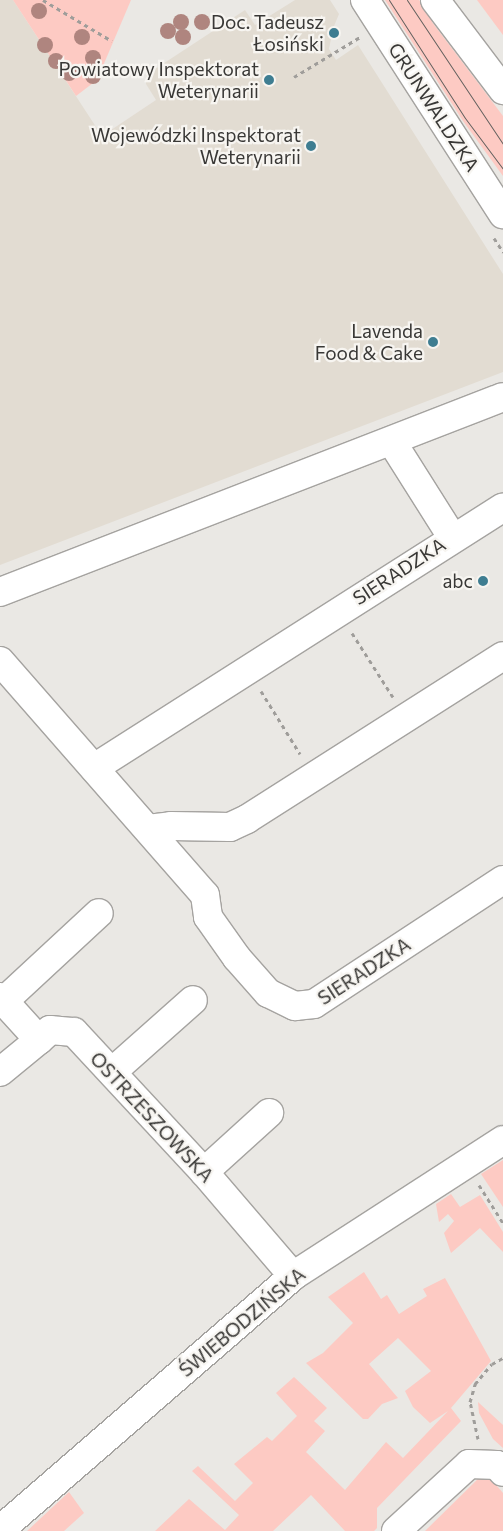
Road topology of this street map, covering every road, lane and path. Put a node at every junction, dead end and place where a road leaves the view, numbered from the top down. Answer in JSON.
{"nodes":[{"id":1,"x":43,"y":0,"type":"edge"},
{"id":2,"x":365,"y":0,"type":"edge"},
{"id":3,"x":435,"y":0,"type":"edge"},
{"id":4,"x":363,"y":35,"type":"dead end"},
{"id":5,"x":112,"y":41,"type":"dead end"},
{"id":6,"x":294,"y":77,"type":"dead end"},
{"id":7,"x":503,"y":90,"type":"edge"},
{"id":8,"x":503,"y":214,"type":"edge"},
{"id":9,"x":503,"y":397,"type":"edge"},
{"id":10,"x":392,"y":442,"type":"junction"},
{"id":11,"x":503,"y":506,"type":"edge"},
{"id":12,"x":452,"y":537,"type":"junction"},
{"id":13,"x":0,"y":592,"type":"edge"},
{"id":14,"x":349,"y":628,"type":"dead end"},
{"id":15,"x":503,"y":656,"type":"edge"},
{"id":16,"x":0,"y":661,"type":"edge"},
{"id":17,"x":258,"y":686,"type":"dead end"},
{"id":18,"x":397,"y":704,"type":"dead end"},
{"id":19,"x":306,"y":763,"type":"dead end"},
{"id":20,"x":94,"y":768,"type":"junction"},
{"id":21,"x":148,"y":829,"type":"junction"},
{"id":22,"x":503,"y":880,"type":"edge"},
{"id":23,"x":99,"y":913,"type":"dead end"},
{"id":24,"x":2,"y":999,"type":"edge"},
{"id":25,"x":193,"y":1000,"type":"dead end"},
{"id":26,"x":39,"y":1040,"type":"junction"},
{"id":27,"x":0,"y":1072,"type":"edge"},
{"id":28,"x":112,"y":1072,"type":"junction"},
{"id":29,"x":269,"y":1113,"type":"dead end"},
{"id":30,"x":503,"y":1140,"type":"edge"},
{"id":31,"x":204,"y":1172,"type":"junction"},
{"id":32,"x":473,"y":1176,"type":"dead end"},
{"id":33,"x":503,"y":1223,"type":"edge"},
{"id":34,"x":293,"y":1276,"type":"junction"},
{"id":35,"x":503,"y":1358,"type":"edge"},
{"id":36,"x":493,"y":1468,"type":"edge"},
{"id":37,"x":0,"y":1530,"type":"edge"},
{"id":38,"x":396,"y":1531,"type":"edge"}],
"edges":[{"from":1,"to":5,"type":"path"},
{"from":2,"to":8,"type":"street","name":"GRUNWALDZKA"},
{"from":3,"to":7,"type":"street"},
{"from":4,"to":6,"type":"path"},
{"from":9,"to":10,"type":"street"},
{"from":10,"to":12,"type":"street","name":"SIERADZKA"},
{"from":10,"to":13,"type":"street"},
{"from":11,"to":12,"type":"street","name":"SIERADZKA"},
{"from":12,"to":20,"type":"street","name":"SIERADZKA"},
{"from":14,"to":18,"type":"path"},
{"from":15,"to":21,"type":"street"},
{"from":16,"to":20,"type":"street","name":"SIERADZKA"},
{"from":17,"to":19,"type":"path"},
{"from":20,"to":21,"type":"street","name":"SIERADZKA"},
{"from":21,"to":22,"type":"street","name":"SIERADZKA"},
{"from":23,"to":24,"type":"street"},
{"from":24,"to":26,"type":"street"},
{"from":25,"to":28,"type":"street"},
{"from":26,"to":27,"type":"street","name":"OSTRZESZOWSKA"},
{"from":26,"to":28,"type":"street","name":"OSTRZESZOWSKA"},
{"from":28,"to":31,"type":"street","name":"OSTRZESZOWSKA"},
{"from":29,"to":31,"type":"street"},
{"from":30,"to":34,"type":"street","name":"ŚWIEBODZIŃSKA"},
{"from":31,"to":34,"type":"street","name":"OSTRZESZOWSKA"},
{"from":32,"to":33,"type":"path"},
{"from":34,"to":37,"type":"street","name":"ŚWIEBODZIŃSKA"},
{"from":35,"to":36,"type":"path"},
{"from":36,"to":38,"type":"street"}]}
